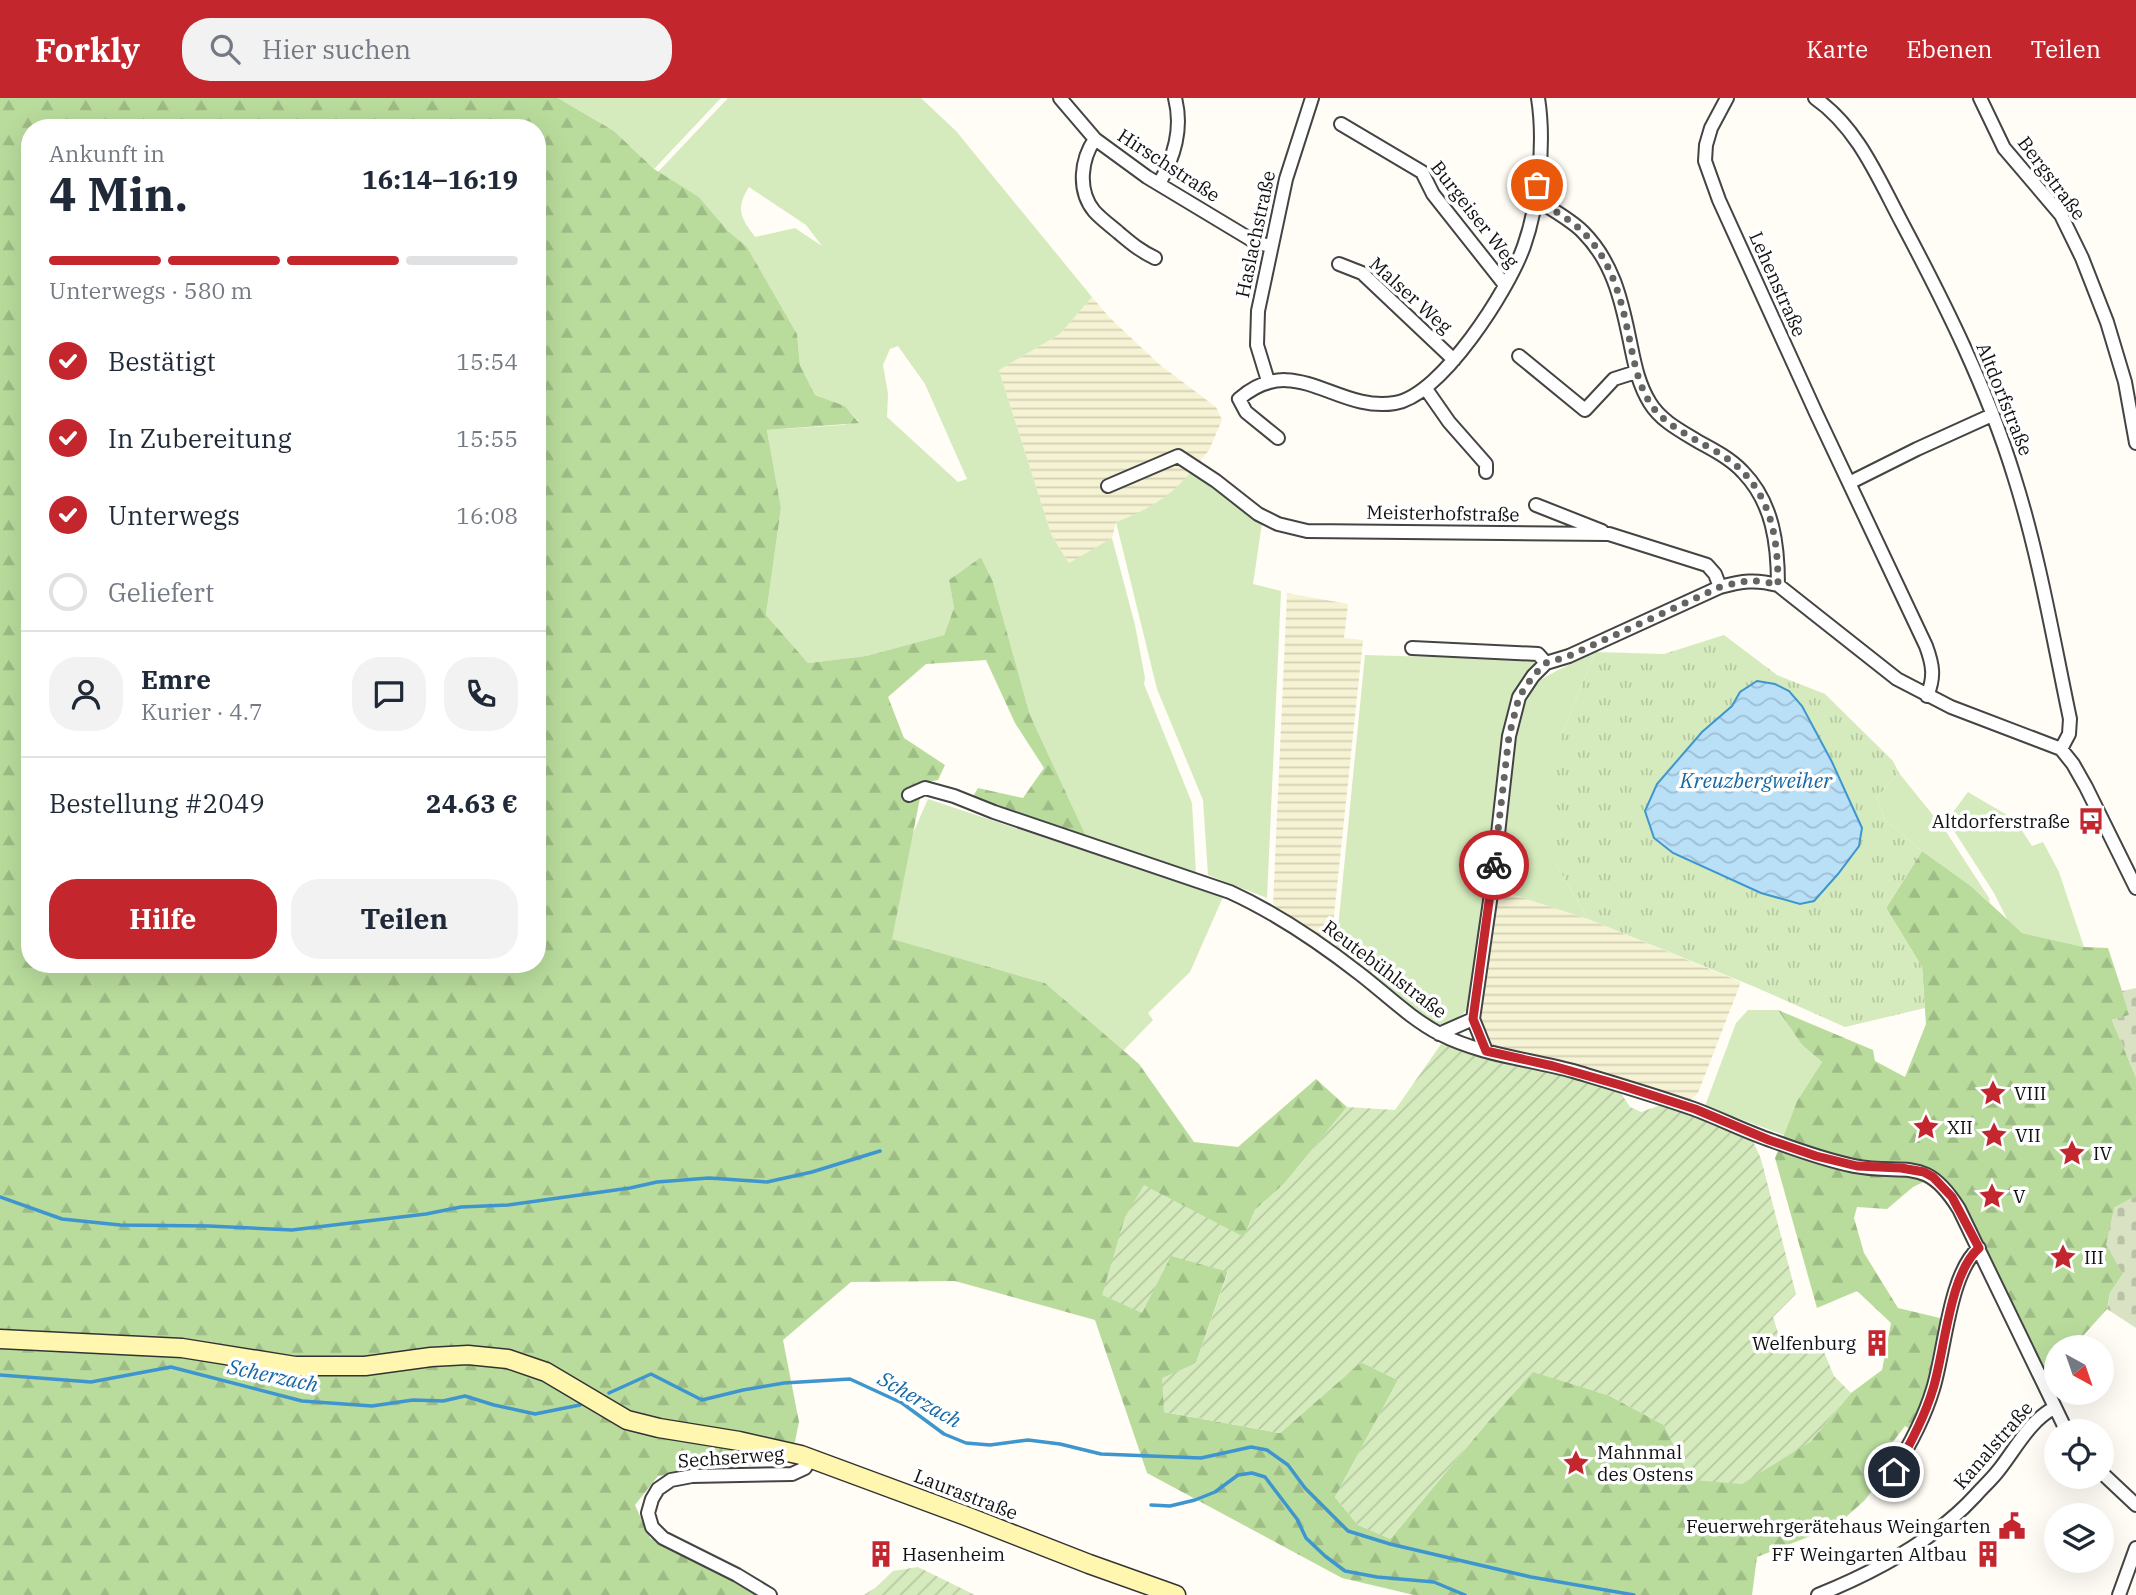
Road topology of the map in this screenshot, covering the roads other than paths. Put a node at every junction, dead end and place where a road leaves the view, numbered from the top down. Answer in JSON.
{"nodes":[{"id":1,"x":1060,"y":98,"type":"edge"},
{"id":2,"x":1175,"y":98,"type":"edge"},
{"id":3,"x":1312,"y":98,"type":"edge"},
{"id":4,"x":1538,"y":98,"type":"edge"},
{"id":5,"x":1727,"y":98,"type":"edge"},
{"id":6,"x":1815,"y":98,"type":"edge"},
{"id":7,"x":1980,"y":98,"type":"edge"},
{"id":8,"x":1341,"y":124,"type":"dead end"},
{"id":9,"x":1095,"y":139,"type":"junction"},
{"id":10,"x":1160,"y":184,"type":"junction"},
{"id":11,"x":1535,"y":199,"type":"junction"},
{"id":12,"x":1270,"y":246,"type":"junction"},
{"id":13,"x":1155,"y":258,"type":"dead end"},
{"id":14,"x":1339,"y":264,"type":"dead end"},
{"id":15,"x":1505,"y":285,"type":"junction"},
{"id":16,"x":1519,"y":356,"type":"dead end"},
{"id":17,"x":1454,"y":360,"type":"junction"},
{"id":18,"x":1636,"y":372,"type":"junction"},
{"id":19,"x":1268,"y":381,"type":"junction"},
{"id":20,"x":1426,"y":389,"type":"junction"},
{"id":21,"x":1992,"y":415,"type":"junction"},
{"id":22,"x":1278,"y":439,"type":"dead end"},
{"id":23,"x":2136,"y":443,"type":"edge"},
{"id":24,"x":1486,"y":472,"type":"dead end"},
{"id":25,"x":1849,"y":483,"type":"junction"},
{"id":26,"x":1108,"y":486,"type":"dead end"},
{"id":27,"x":1536,"y":505,"type":"dead end"},
{"id":28,"x":1609,"y":534,"type":"junction"},
{"id":29,"x":1778,"y":585,"type":"junction"},
{"id":30,"x":1720,"y":587,"type":"junction"},
{"id":31,"x":1412,"y":648,"type":"dead end"},
{"id":32,"x":1546,"y":663,"type":"junction"},
{"id":33,"x":1927,"y":696,"type":"junction"},
{"id":34,"x":2061,"y":749,"type":"junction"},
{"id":35,"x":909,"y":795,"type":"dead end"},
{"id":36,"x":2136,"y":888,"type":"edge"},
{"id":37,"x":1473,"y":1019,"type":"junction"},
{"id":38,"x":1439,"y":1034,"type":"junction"},
{"id":39,"x":1486,"y":1051,"type":"junction"},
{"id":40,"x":1979,"y":1248,"type":"junction"},
{"id":41,"x":0,"y":1339,"type":"edge"},
{"id":42,"x":2054,"y":1408,"type":"junction"},
{"id":43,"x":2060,"y":1419,"type":"edge"},
{"id":44,"x":811,"y":1458,"type":"junction"},
{"id":45,"x":1894,"y":1472,"type":"dead end"},
{"id":46,"x":2114,"y":1485,"type":"edge"},
{"id":47,"x":2136,"y":1505,"type":"edge"},
{"id":48,"x":2136,"y":1548,"type":"edge"},
{"id":49,"x":770,"y":1595,"type":"edge"},
{"id":50,"x":1176,"y":1595,"type":"edge"},
{"id":51,"x":1818,"y":1595,"type":"edge"},
{"id":52,"x":2119,"y":1595,"type":"edge"}],
"edges":[{"from":1,"to":9,"type":"street","name":"Hirschstraße"},
{"from":2,"to":10,"type":"street"},
{"from":3,"to":12,"type":"street","name":"Haslachstraße"},
{"from":4,"to":11,"type":"street"},
{"from":5,"to":25,"type":"street","name":"Lehenstraße"},
{"from":6,"to":21,"type":"street","name":"Altdorfstraße"},
{"from":7,"to":23,"type":"street","name":"Bergstraße"},
{"from":8,"to":15,"type":"street","name":"Burgeiser Weg"},
{"from":9,"to":10,"type":"street","name":"Hirschstraße"},
{"from":9,"to":13,"type":"street"},
{"from":10,"to":12,"type":"street","name":"Hirschstraße"},
{"from":11,"to":15,"type":"street"},
{"from":11,"to":18,"type":"street"},
{"from":12,"to":19,"type":"street","name":"Haslachstraße"},
{"from":14,"to":17,"type":"street","name":"Malser Weg"},
{"from":15,"to":17,"type":"street"},
{"from":16,"to":18,"type":"street"},
{"from":17,"to":20,"type":"street"},
{"from":18,"to":29,"type":"street"},
{"from":19,"to":20,"type":"street"},
{"from":19,"to":22,"type":"street"},
{"from":20,"to":24,"type":"street"},
{"from":21,"to":25,"type":"street"},
{"from":21,"to":34,"type":"street","name":"Altdorfstraße"},
{"from":25,"to":33,"type":"street","name":"Lehenstraße"},
{"from":26,"to":28,"type":"street","name":"Meisterhofstraße"},
{"from":27,"to":28,"type":"street","name":"Meisterhofstraße"},
{"from":28,"to":30,"type":"street","name":"Meisterhofstraße"},
{"from":29,"to":30,"type":"street"},
{"from":29,"to":33,"type":"street"},
{"from":30,"to":32,"type":"street"},
{"from":31,"to":32,"type":"street"},
{"from":32,"to":37,"type":"street"},
{"from":33,"to":34,"type":"street"},
{"from":34,"to":36,"type":"street"},
{"from":35,"to":38,"type":"street","name":"Reutebühlstraße"},
{"from":37,"to":38,"type":"street"},
{"from":37,"to":39,"type":"street"},
{"from":38,"to":39,"type":"street","name":"Reutebühlstraße"},
{"from":39,"to":40,"type":"street","name":"Reutebühlstraße"},
{"from":40,"to":42,"type":"street","name":"Reutebühlstraße"},
{"from":40,"to":45,"type":"street"},
{"from":41,"to":44,"type":"street","name":"Laurastraße"},
{"from":42,"to":43,"type":"street","name":"Reutebühlstraße"},
{"from":42,"to":51,"type":"street","name":"Kanalstraße"},
{"from":44,"to":49,"type":"street","name":"Sechserweg"},
{"from":44,"to":50,"type":"street","name":"Laurastraße"},
{"from":46,"to":47,"type":"street"},
{"from":48,"to":52,"type":"street"}]}
